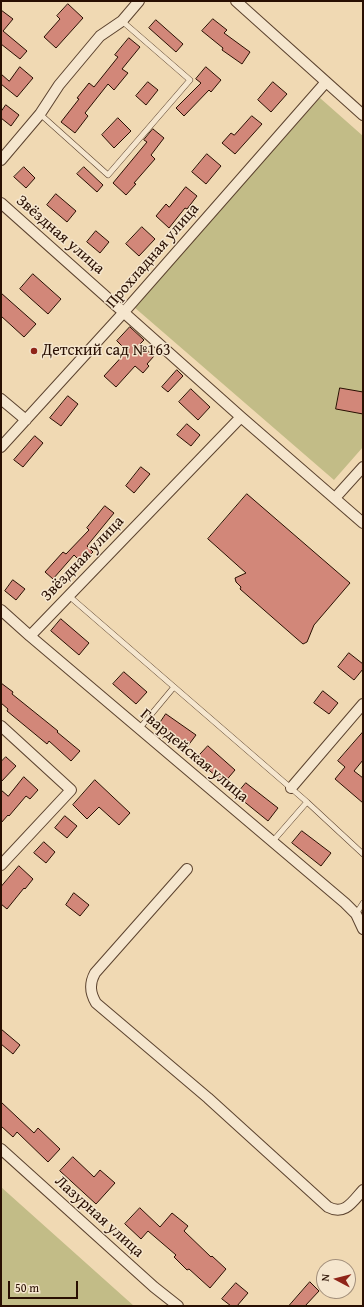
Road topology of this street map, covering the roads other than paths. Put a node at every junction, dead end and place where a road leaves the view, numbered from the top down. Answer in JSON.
{"nodes":[{"id":1,"x":139,"y":1,"type":"edge"},
{"id":2,"x":236,"y":1,"type":"edge"},
{"id":3,"x":122,"y":21,"type":"junction"},
{"id":4,"x":326,"y":82,"type":"junction"},
{"id":5,"x":40,"y":114,"type":"junction"},
{"id":6,"x":363,"y":115,"type":"edge"},
{"id":7,"x":1,"y":160,"type":"edge"},
{"id":8,"x":1,"y":203,"type":"edge"},
{"id":9,"x":124,"y":312,"type":"junction"},
{"id":10,"x":1,"y":399,"type":"edge"},
{"id":11,"x":241,"y":417,"type":"junction"},
{"id":12,"x":26,"y":420,"type":"junction"},
{"id":13,"x":1,"y":447,"type":"edge"},
{"id":14,"x":363,"y":467,"type":"edge"},
{"id":15,"x":335,"y":498,"type":"junction"},
{"id":16,"x":363,"y":523,"type":"edge"},
{"id":17,"x":69,"y":596,"type":"junction"},
{"id":18,"x":1,"y":610,"type":"edge"},
{"id":19,"x":30,"y":636,"type":"junction"},
{"id":20,"x":174,"y":687,"type":"junction"},
{"id":21,"x":363,"y":704,"type":"edge"},
{"id":22,"x":1,"y":726,"type":"edge"},
{"id":23,"x":139,"y":728,"type":"junction"},
{"id":24,"x":291,"y":788,"type":"junction"},
{"id":25,"x":307,"y":802,"type":"junction"},
{"id":26,"x":273,"y":841,"type":"junction"},
{"id":27,"x":363,"y":854,"type":"edge"},
{"id":28,"x":1,"y":865,"type":"edge"},
{"id":29,"x":187,"y":870,"type":"dead end"},
{"id":30,"x":363,"y":903,"type":"edge"},
{"id":31,"x":356,"y":914,"type":"junction"},
{"id":32,"x":363,"y":929,"type":"edge"},
{"id":33,"x":1,"y":1149,"type":"edge"},
{"id":34,"x":363,"y":1190,"type":"edge"},
{"id":35,"x":178,"y":1306,"type":"edge"}],
"edges":[{"from":1,"to":3,"type":"street"},
{"from":2,"to":4,"type":"street"},
{"from":3,"to":5,"type":"street"},
{"from":3,"to":5,"type":"lane"},
{"from":4,"to":6,"type":"street"},
{"from":4,"to":9,"type":"street","name":"Прохладная улица"},
{"from":5,"to":7,"type":"street"},
{"from":8,"to":9,"type":"street","name":"Звёздная улица"},
{"from":9,"to":11,"type":"street","name":"Звёздная улица"},
{"from":9,"to":12,"type":"street","name":"Прохладная улица"},
{"from":10,"to":12,"type":"street"},
{"from":11,"to":15,"type":"street","name":"Звёздная улица"},
{"from":11,"to":17,"type":"street","name":"Звёздная улица"},
{"from":12,"to":13,"type":"street","name":"Прохладная улица"},
{"from":14,"to":15,"type":"street"},
{"from":15,"to":16,"type":"street","name":"Звёздная улица"},
{"from":17,"to":19,"type":"street","name":"Звёздная улица"},
{"from":17,"to":20,"type":"lane"},
{"from":18,"to":19,"type":"street","name":"Гвардейская улица"},
{"from":19,"to":23,"type":"street","name":"Гвардейская улица"},
{"from":20,"to":23,"type":"lane"},
{"from":20,"to":24,"type":"lane"},
{"from":21,"to":24,"type":"street"},
{"from":22,"to":28,"type":"street"},
{"from":23,"to":26,"type":"street","name":"Гвардейская улица"},
{"from":24,"to":25,"type":"lane"},
{"from":25,"to":26,"type":"lane"},
{"from":25,"to":27,"type":"lane"},
{"from":26,"to":31,"type":"street","name":"Гвардейская улица"},
{"from":29,"to":34,"type":"street"},
{"from":30,"to":31,"type":"lane"},
{"from":31,"to":32,"type":"street","name":"Гвардейская улица"},
{"from":33,"to":35,"type":"street","name":"Лазурная улица"}]}
